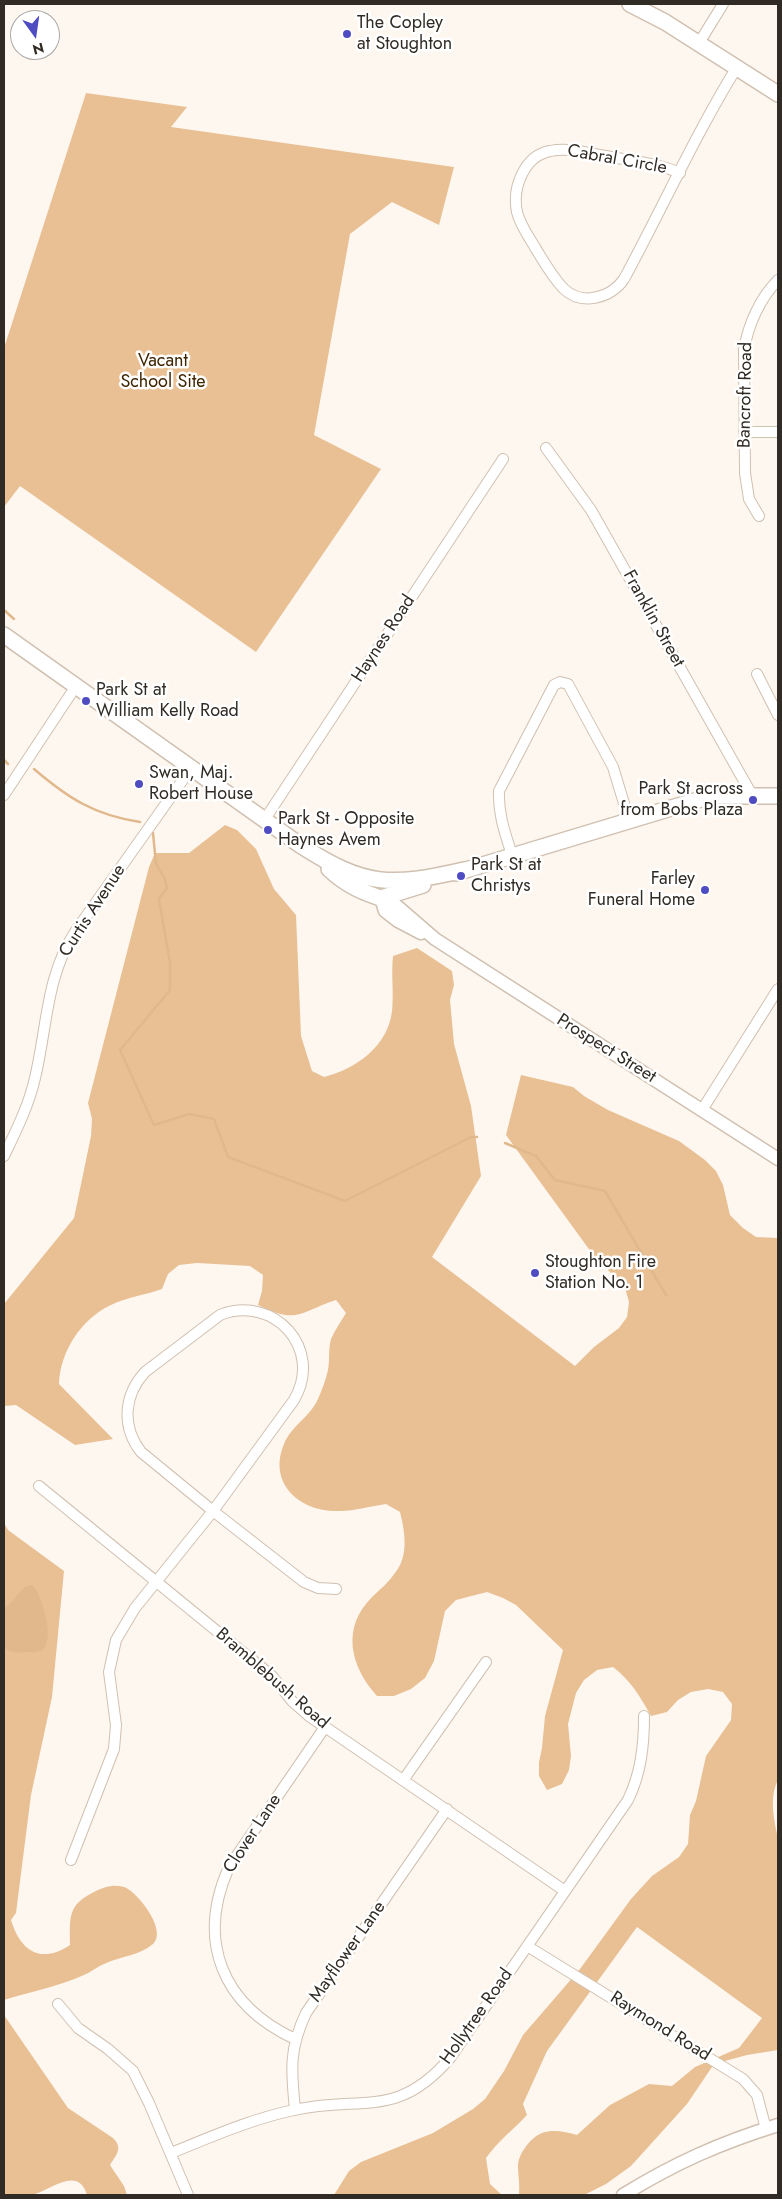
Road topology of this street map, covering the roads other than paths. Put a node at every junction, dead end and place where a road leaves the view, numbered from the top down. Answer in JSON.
{"nodes":[{"id":1,"x":630,"y":4,"type":"edge"},
{"id":2,"x":724,"y":4,"type":"edge"},
{"id":3,"x":699,"y":43,"type":"junction"},
{"id":4,"x":737,"y":67,"type":"junction"},
{"id":5,"x":778,"y":94,"type":"edge"},
{"id":6,"x":680,"y":173,"type":"junction"},
{"id":7,"x":778,"y":280,"type":"edge"},
{"id":8,"x":744,"y":432,"type":"junction"},
{"id":9,"x":778,"y":432,"type":"edge"},
{"id":10,"x":546,"y":448,"type":"dead end"},
{"id":11,"x":503,"y":459,"type":"dead end"},
{"id":12,"x":759,"y":516,"type":"dead end"},
{"id":13,"x":4,"y":635,"type":"edge"},
{"id":14,"x":757,"y":674,"type":"dead end"},
{"id":15,"x":76,"y":686,"type":"junction"},
{"id":16,"x":778,"y":715,"type":"edge"},
{"id":17,"x":192,"y":767,"type":"junction"},
{"id":18,"x":4,"y":795,"type":"edge"},
{"id":19,"x":752,"y":795,"type":"junction"},
{"id":20,"x":778,"y":796,"type":"edge"},
{"id":21,"x":265,"y":819,"type":"junction"},
{"id":22,"x":629,"y":820,"type":"junction"},
{"id":23,"x":314,"y":854,"type":"junction"},
{"id":24,"x":512,"y":855,"type":"junction"},
{"id":25,"x":464,"y":870,"type":"junction"},
{"id":26,"x":382,"y":882,"type":"junction"},
{"id":27,"x":397,"y":896,"type":"junction"},
{"id":28,"x":435,"y":939,"type":"junction"},
{"id":29,"x":778,"y":989,"type":"edge"},
{"id":30,"x":702,"y":1110,"type":"junction"},
{"id":31,"x":4,"y":1156,"type":"edge"},
{"id":32,"x":778,"y":1159,"type":"edge"},
{"id":33,"x":39,"y":1486,"type":"dead end"},
{"id":34,"x":213,"y":1511,"type":"junction"},
{"id":35,"x":156,"y":1582,"type":"junction"},
{"id":36,"x":336,"y":1590,"type":"dead end"},
{"id":37,"x":486,"y":1662,"type":"dead end"},
{"id":38,"x":644,"y":1716,"type":"dead end"},
{"id":39,"x":325,"y":1727,"type":"junction"},
{"id":40,"x":404,"y":1779,"type":"junction"},
{"id":41,"x":447,"y":1809,"type":"junction"},
{"id":42,"x":71,"y":1860,"type":"dead end"},
{"id":43,"x":564,"y":1891,"type":"junction"},
{"id":44,"x":527,"y":1946,"type":"junction"},
{"id":45,"x":58,"y":2004,"type":"dead end"},
{"id":46,"x":294,"y":2039,"type":"junction"},
{"id":47,"x":295,"y":2110,"type":"junction"},
{"id":48,"x":772,"y":2127,"type":"edge"},
{"id":49,"x":171,"y":2153,"type":"junction"},
{"id":50,"x":188,"y":2195,"type":"edge"},
{"id":51,"x":623,"y":2195,"type":"edge"}],
"edges":[{"from":1,"to":3,"type":"main road"},
{"from":2,"to":3,"type":"street"},
{"from":3,"to":4,"type":"main road"},
{"from":4,"to":5,"type":"main road"},
{"from":4,"to":6,"type":"street","name":"Cabral Circle"},
{"from":6,"to":6,"type":"street","name":"Cabral Circle"},
{"from":7,"to":8,"type":"street","name":"Bancroft Road"},
{"from":8,"to":9,"type":"street"},
{"from":8,"to":12,"type":"street","name":"Bancroft Road"},
{"from":10,"to":19,"type":"street","name":"Franklin Street"},
{"from":11,"to":21,"type":"street","name":"Haynes Road"},
{"from":13,"to":15,"type":"main road"},
{"from":14,"to":16,"type":"street"},
{"from":15,"to":17,"type":"main road"},
{"from":15,"to":18,"type":"street"},
{"from":17,"to":21,"type":"main road"},
{"from":17,"to":31,"type":"street","name":"Curtis Avenue"},
{"from":19,"to":20,"type":"main road"},
{"from":19,"to":22,"type":"main road"},
{"from":21,"to":23,"type":"main road"},
{"from":22,"to":24,"type":"main road"},
{"from":22,"to":24,"type":"street"},
{"from":23,"to":26,"type":"main road"},
{"from":23,"to":27,"type":"main road"},
{"from":24,"to":25,"type":"main road"},
{"from":25,"to":26,"type":"main road"},
{"from":25,"to":27,"type":"main road"},
{"from":26,"to":27,"type":"main road"},
{"from":27,"to":28,"type":"street","name":"Prospect Street"},
{"from":27,"to":28,"type":"street","name":"Prospect Street"},
{"from":28,"to":30,"type":"street","name":"Prospect Street"},
{"from":29,"to":30,"type":"street"},
{"from":30,"to":32,"type":"street","name":"Prospect Street"},
{"from":33,"to":35,"type":"street","name":"Bramblebush Road"},
{"from":34,"to":34,"type":"street"},
{"from":34,"to":35,"type":"street"},
{"from":34,"to":36,"type":"street"},
{"from":35,"to":39,"type":"street","name":"Bramblebush Road"},
{"from":35,"to":42,"type":"street"},
{"from":37,"to":40,"type":"street"},
{"from":38,"to":43,"type":"street","name":"Hollytree Road"},
{"from":39,"to":40,"type":"street","name":"Bramblebush Road"},
{"from":39,"to":46,"type":"street","name":"Clover Lane"},
{"from":40,"to":41,"type":"street","name":"Bramblebush Road"},
{"from":41,"to":43,"type":"street","name":"Bramblebush Road"},
{"from":41,"to":46,"type":"street","name":"Mayflower Lane"},
{"from":43,"to":44,"type":"street","name":"Hollytree Road"},
{"from":44,"to":47,"type":"street","name":"Hollytree Road"},
{"from":44,"to":48,"type":"street","name":"Raymond Road"},
{"from":45,"to":49,"type":"street"},
{"from":46,"to":47,"type":"street","name":"Mayflower Lane"},
{"from":47,"to":49,"type":"street","name":"Hollytree Road"},
{"from":48,"to":51,"type":"street"},
{"from":49,"to":50,"type":"street"}]}
